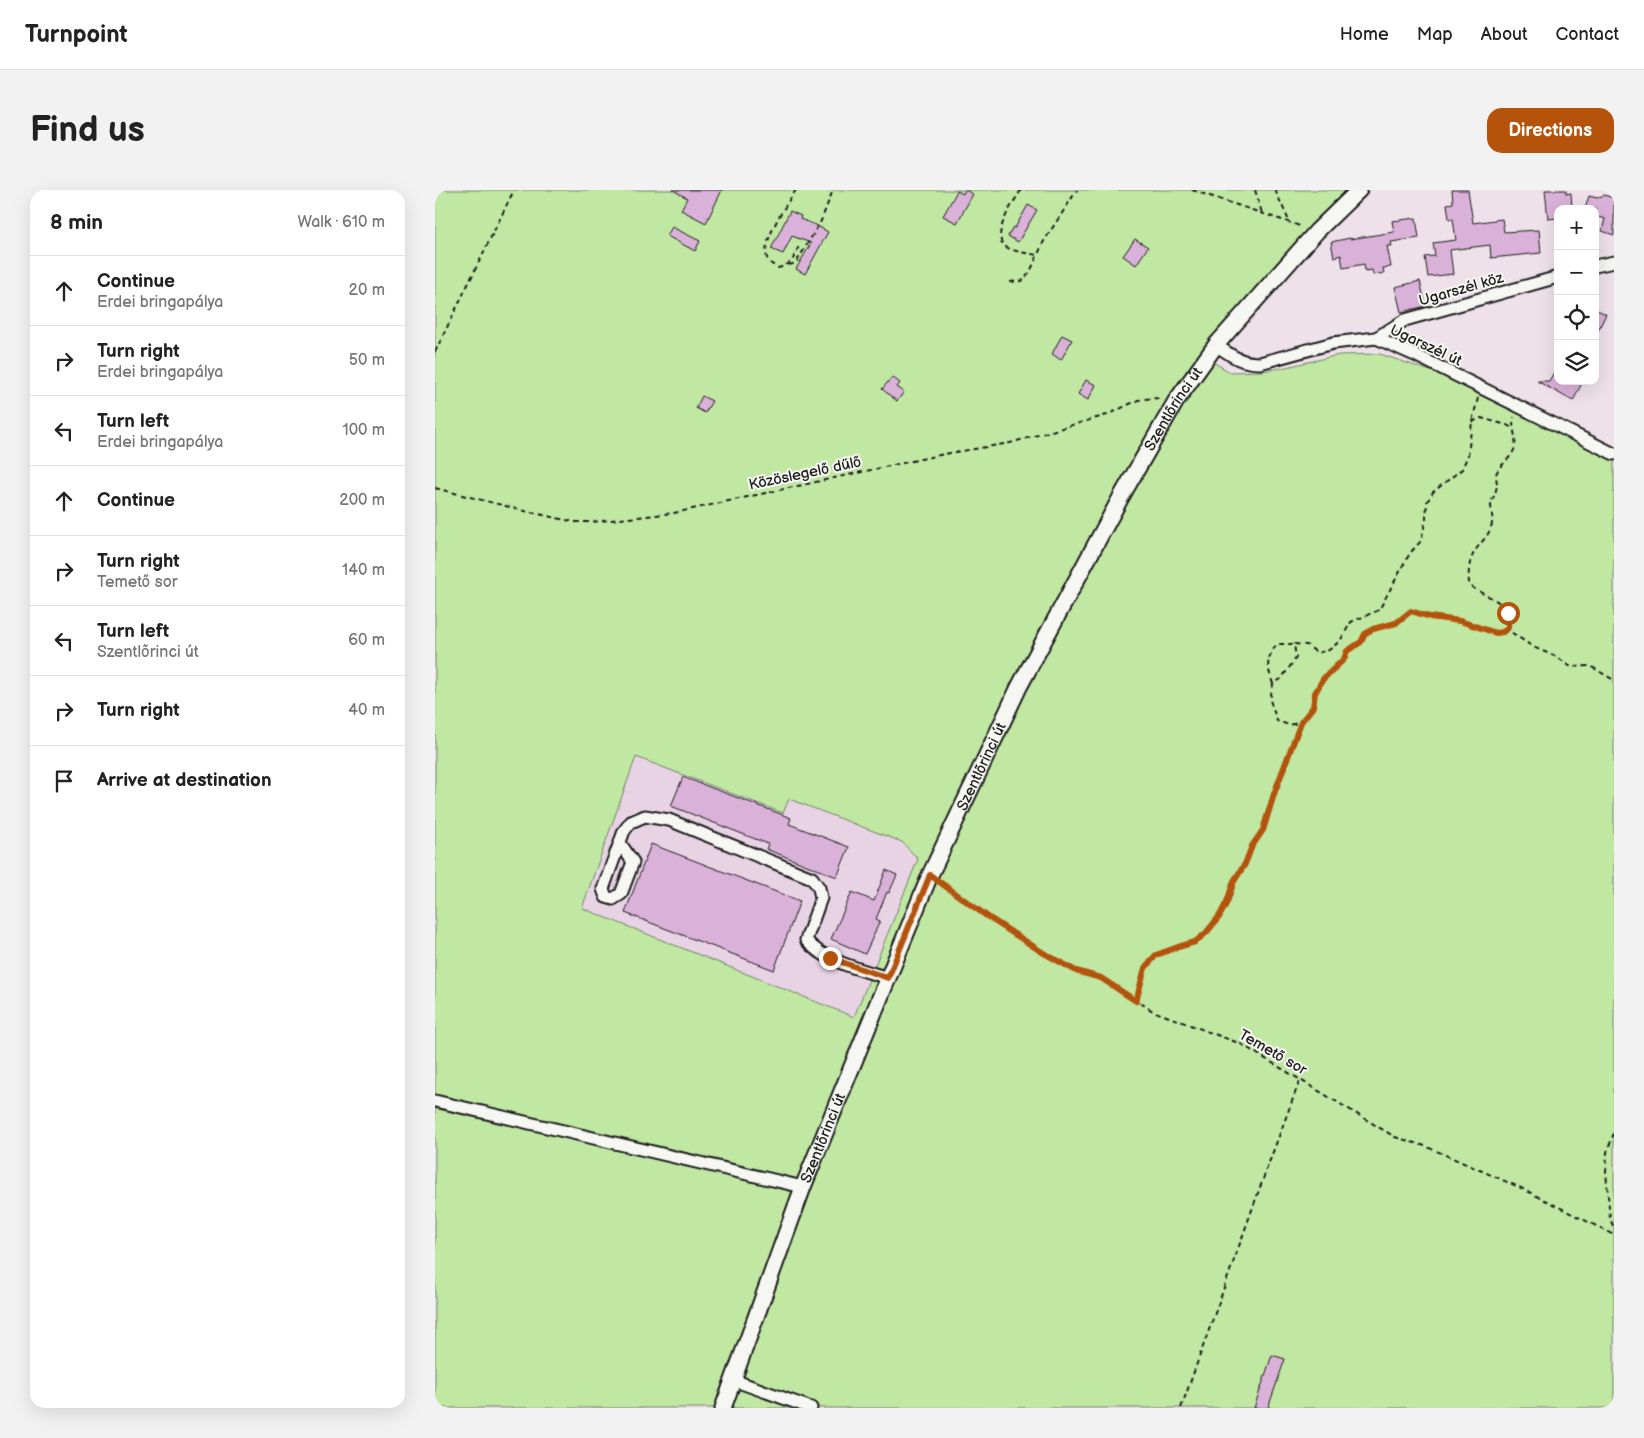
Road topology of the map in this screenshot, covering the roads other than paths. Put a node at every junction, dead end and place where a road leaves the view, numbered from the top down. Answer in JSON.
{"nodes":[{"id":1,"x":1359,"y":190,"type":"edge"},
{"id":2,"x":1614,"y":262,"type":"edge"},
{"id":3,"x":1599,"y":265,"type":"edge"},
{"id":4,"x":1554,"y":278,"type":"edge"},
{"id":5,"x":1376,"y":338,"type":"junction"},
{"id":6,"x":1216,"y":345,"type":"junction"},
{"id":7,"x":1614,"y":454,"type":"edge"},
{"id":8,"x":620,"y":843,"type":"dead end"},
{"id":9,"x":888,"y":978,"type":"junction"},
{"id":10,"x":435,"y":1101,"type":"edge"},
{"id":11,"x":803,"y":1187,"type":"junction"},
{"id":12,"x":733,"y":1380,"type":"junction"},
{"id":13,"x":798,"y":1406,"type":"edge"},
{"id":14,"x":723,"y":1408,"type":"edge"},
{"id":15,"x":811,"y":1408,"type":"edge"}],
"edges":[{"from":1,"to":6,"type":"main road","name":"Szentlőrinci út"},
{"from":2,"to":3,"type":"street"},
{"from":4,"to":5,"type":"street","name":"Ugarszél köz"},
{"from":5,"to":6,"type":"street","name":"Ugarszél út"},
{"from":5,"to":7,"type":"street","name":"Ugarszél út"},
{"from":6,"to":9,"type":"main road","name":"Szentlőrinci út"},
{"from":8,"to":9,"type":"street"},
{"from":9,"to":11,"type":"main road","name":"Szentlőrinci út"},
{"from":10,"to":11,"type":"street"},
{"from":11,"to":12,"type":"main road","name":"Szentlőrinci út"},
{"from":12,"to":13,"type":"street"},
{"from":12,"to":14,"type":"main road","name":"Szentlőrinci út"},
{"from":13,"to":15,"type":"street"}]}
